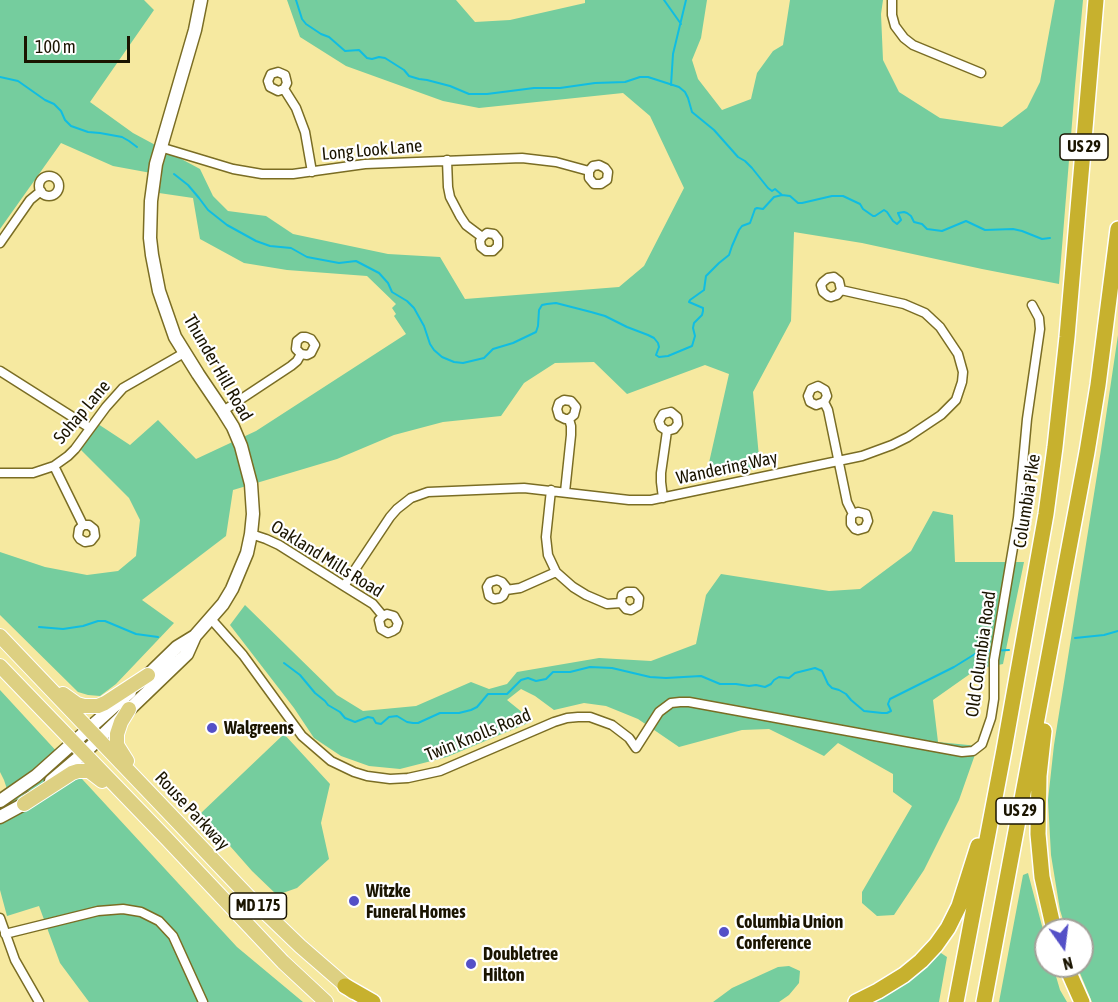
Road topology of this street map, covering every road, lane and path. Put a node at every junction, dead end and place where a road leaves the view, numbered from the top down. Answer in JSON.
{"nodes":[{"id":1,"x":201,"y":0,"type":"edge"},
{"id":2,"x":892,"y":0,"type":"edge"},
{"id":3,"x":1096,"y":0,"type":"edge"},
{"id":4,"x":981,"y":73,"type":"dead end"},
{"id":5,"x":284,"y":89,"type":"dead end"},
{"id":6,"x":160,"y":147,"type":"junction"},
{"id":7,"x":447,"y":160,"type":"junction"},
{"id":8,"x":312,"y":171,"type":"junction"},
{"id":9,"x":589,"y":171,"type":"dead end"},
{"id":10,"x":41,"y":191,"type":"dead end"},
{"id":11,"x":1118,"y":229,"type":"edge"},
{"id":12,"x":482,"y":237,"type":"dead end"},
{"id":13,"x":0,"y":243,"type":"edge"},
{"id":14,"x":841,"y":290,"type":"dead end"},
{"id":15,"x":1032,"y":305,"type":"dead end"},
{"id":16,"x":184,"y":352,"type":"junction"},
{"id":17,"x":301,"y":354,"type":"dead end"},
{"id":18,"x":0,"y":371,"type":"edge"},
{"id":19,"x":824,"y":402,"type":"dead end"},
{"id":20,"x":223,"y":411,"type":"junction"},
{"id":21,"x":569,"y":419,"type":"dead end"},
{"id":22,"x":90,"y":428,"type":"junction"},
{"id":23,"x":667,"y":431,"type":"dead end"},
{"id":24,"x":840,"y":461,"type":"junction"},
{"id":25,"x":54,"y":466,"type":"junction"},
{"id":26,"x":0,"y":473,"type":"edge"},
{"id":27,"x":551,"y":490,"type":"junction"},
{"id":28,"x":565,"y":492,"type":"junction"},
{"id":29,"x":663,"y":498,"type":"junction"},
{"id":30,"x":854,"y":514,"type":"dead end"},
{"id":31,"x":83,"y":525,"type":"dead end"},
{"id":32,"x":251,"y":534,"type":"junction"},
{"id":33,"x":556,"y":572,"type":"junction"},
{"id":34,"x":344,"y":586,"type":"junction"},
{"id":35,"x":506,"y":590,"type":"dead end"},
{"id":36,"x":621,"y":603,"type":"dead end"},
{"id":37,"x":383,"y":616,"type":"dead end"},
{"id":38,"x":211,"y":619,"type":"junction"},
{"id":39,"x":1056,"y":620,"type":"junction"},
{"id":40,"x":0,"y":636,"type":"edge"},
{"id":41,"x":195,"y":636,"type":"junction"},
{"id":42,"x":15,"y":651,"type":"junction"},
{"id":43,"x":0,"y":666,"type":"edge"},
{"id":44,"x":148,"y":675,"type":"junction"},
{"id":45,"x":129,"y":709,"type":"junction"},
{"id":46,"x":94,"y":734,"type":"junction"},
{"id":47,"x":79,"y":748,"type":"junction"},
{"id":48,"x":636,"y":748,"type":"joint"},
{"id":49,"x":1004,"y":750,"type":"junction"},
{"id":50,"x":0,"y":801,"type":"edge"},
{"id":51,"x":24,"y":804,"type":"junction"},
{"id":52,"x":0,"y":817,"type":"edge"},
{"id":53,"x":175,"y":821,"type":"junction"},
{"id":54,"x":166,"y":838,"type":"junction"},
{"id":55,"x":0,"y":918,"type":"edge"},
{"id":56,"x":1051,"y":918,"type":"edge"},
{"id":57,"x":5,"y":934,"type":"junction"},
{"id":58,"x":1071,"y":978,"type":"edge"},
{"id":59,"x":345,"y":986,"type":"junction"},
{"id":60,"x":39,"y":1002,"type":"edge"},
{"id":61,"x":202,"y":1002,"type":"edge"},
{"id":62,"x":326,"y":1002,"type":"edge"},
{"id":63,"x":366,"y":1002,"type":"edge"},
{"id":64,"x":373,"y":1002,"type":"edge"},
{"id":65,"x":856,"y":1002,"type":"edge"},
{"id":66,"x":956,"y":1002,"type":"edge"},
{"id":67,"x":984,"y":1002,"type":"edge"},
{"id":68,"x":1082,"y":1002,"type":"edge"}],
"edges":[{"from":1,"to":6,"type":"street","name":"Thunder Hill Road"},
{"from":2,"to":4,"type":"street"},
{"from":3,"to":49,"type":"highway","name":"Columbia Pike","number":"US 29"},
{"from":5,"to":8,"type":"street"},
{"from":6,"to":8,"type":"street","name":"Long Look Lane"},
{"from":6,"to":16,"type":"street","name":"Thunder Hill Road"},
{"from":7,"to":8,"type":"street","name":"Long Look Lane"},
{"from":7,"to":9,"type":"street","name":"Long Look Lane"},
{"from":7,"to":12,"type":"street"},
{"from":10,"to":13,"type":"street"},
{"from":11,"to":39,"type":"highway","number":"US 29"},
{"from":14,"to":24,"type":"street","name":"Wandering Way"},
{"from":15,"to":48,"type":"street","name":"Old Columbia Road"},
{"from":16,"to":20,"type":"street","name":"Thunder Hill Road"},
{"from":16,"to":22,"type":"street","name":"Sohap Lane"},
{"from":17,"to":20,"type":"street"},
{"from":18,"to":22,"type":"street"},
{"from":19,"to":24,"type":"street"},
{"from":20,"to":32,"type":"street","name":"Thunder Hill Road"},
{"from":21,"to":28,"type":"street"},
{"from":22,"to":25,"type":"street","name":"Sohap Lane"},
{"from":23,"to":29,"type":"street"},
{"from":24,"to":29,"type":"street","name":"Wandering Way"},
{"from":24,"to":30,"type":"street"},
{"from":25,"to":26,"type":"street","name":"Sohap Lane"},
{"from":25,"to":31,"type":"street"},
{"from":27,"to":28,"type":"street","name":"Wandering Way"},
{"from":27,"to":33,"type":"street"},
{"from":27,"to":34,"type":"street","name":"Wandering Way"},
{"from":28,"to":29,"type":"street","name":"Wandering Way"},
{"from":32,"to":34,"type":"street","name":"Oakland Mills Road"},
{"from":32,"to":38,"type":"street","name":"Thunder Hill Road"},
{"from":33,"to":35,"type":"street"},
{"from":33,"to":36,"type":"street"},
{"from":34,"to":37,"type":"street","name":"Oakland Mills Road"},
{"from":38,"to":41,"type":"street","name":"Thunder Hill Road"},
{"from":38,"to":48,"type":"street","name":"Twin Knolls Road"},
{"from":39,"to":56,"type":"highway"},
{"from":39,"to":67,"type":"highway","number":"US 29"},
{"from":40,"to":42,"type":"main road","name":"Rouse Parkway","number":"MD 175"},
{"from":41,"to":44,"type":"street","name":"Thunder Hill Road"},
{"from":41,"to":45,"type":"street","name":"Thunder Hill Road"},
{"from":42,"to":44,"type":"main road"},
{"from":42,"to":46,"type":"main road","name":"Rouse Parkway","number":"MD 175"},
{"from":43,"to":47,"type":"main road","name":"Rouse Parkway","number":"MD 175"},
{"from":44,"to":46,"type":"street","name":"Thunder Hill Road"},
{"from":45,"to":46,"type":"street","name":"Thunder Hill Road"},
{"from":45,"to":53,"type":"main road"},
{"from":46,"to":47,"type":"street","name":"Thunder Hill Road"},
{"from":46,"to":53,"type":"main road","name":"Rouse Parkway","number":"MD 175"},
{"from":47,"to":50,"type":"street","name":"Thunder Hill Road"},
{"from":47,"to":51,"type":"street","name":"Thunder Hill Road"},
{"from":47,"to":54,"type":"main road","name":"Rouse Parkway","number":"MD 175"},
{"from":49,"to":65,"type":"highway"},
{"from":49,"to":66,"type":"highway","name":"Columbia Pike","number":"US 29"},
{"from":51,"to":52,"type":"street","name":"Thunder Hill Road"},
{"from":51,"to":54,"type":"main road"},
{"from":53,"to":59,"type":"main road","name":"Rouse Parkway","number":"MD 175"},
{"from":54,"to":62,"type":"main road","name":"Rouse Parkway","number":"MD 175"},
{"from":55,"to":57,"type":"street"},
{"from":57,"to":60,"type":"street"},
{"from":57,"to":61,"type":"street"},
{"from":58,"to":68,"type":"highway"},
{"from":59,"to":63,"type":"main road","name":"Rouse Parkway","number":"MD 175"},
{"from":59,"to":64,"type":"highway"}]}
